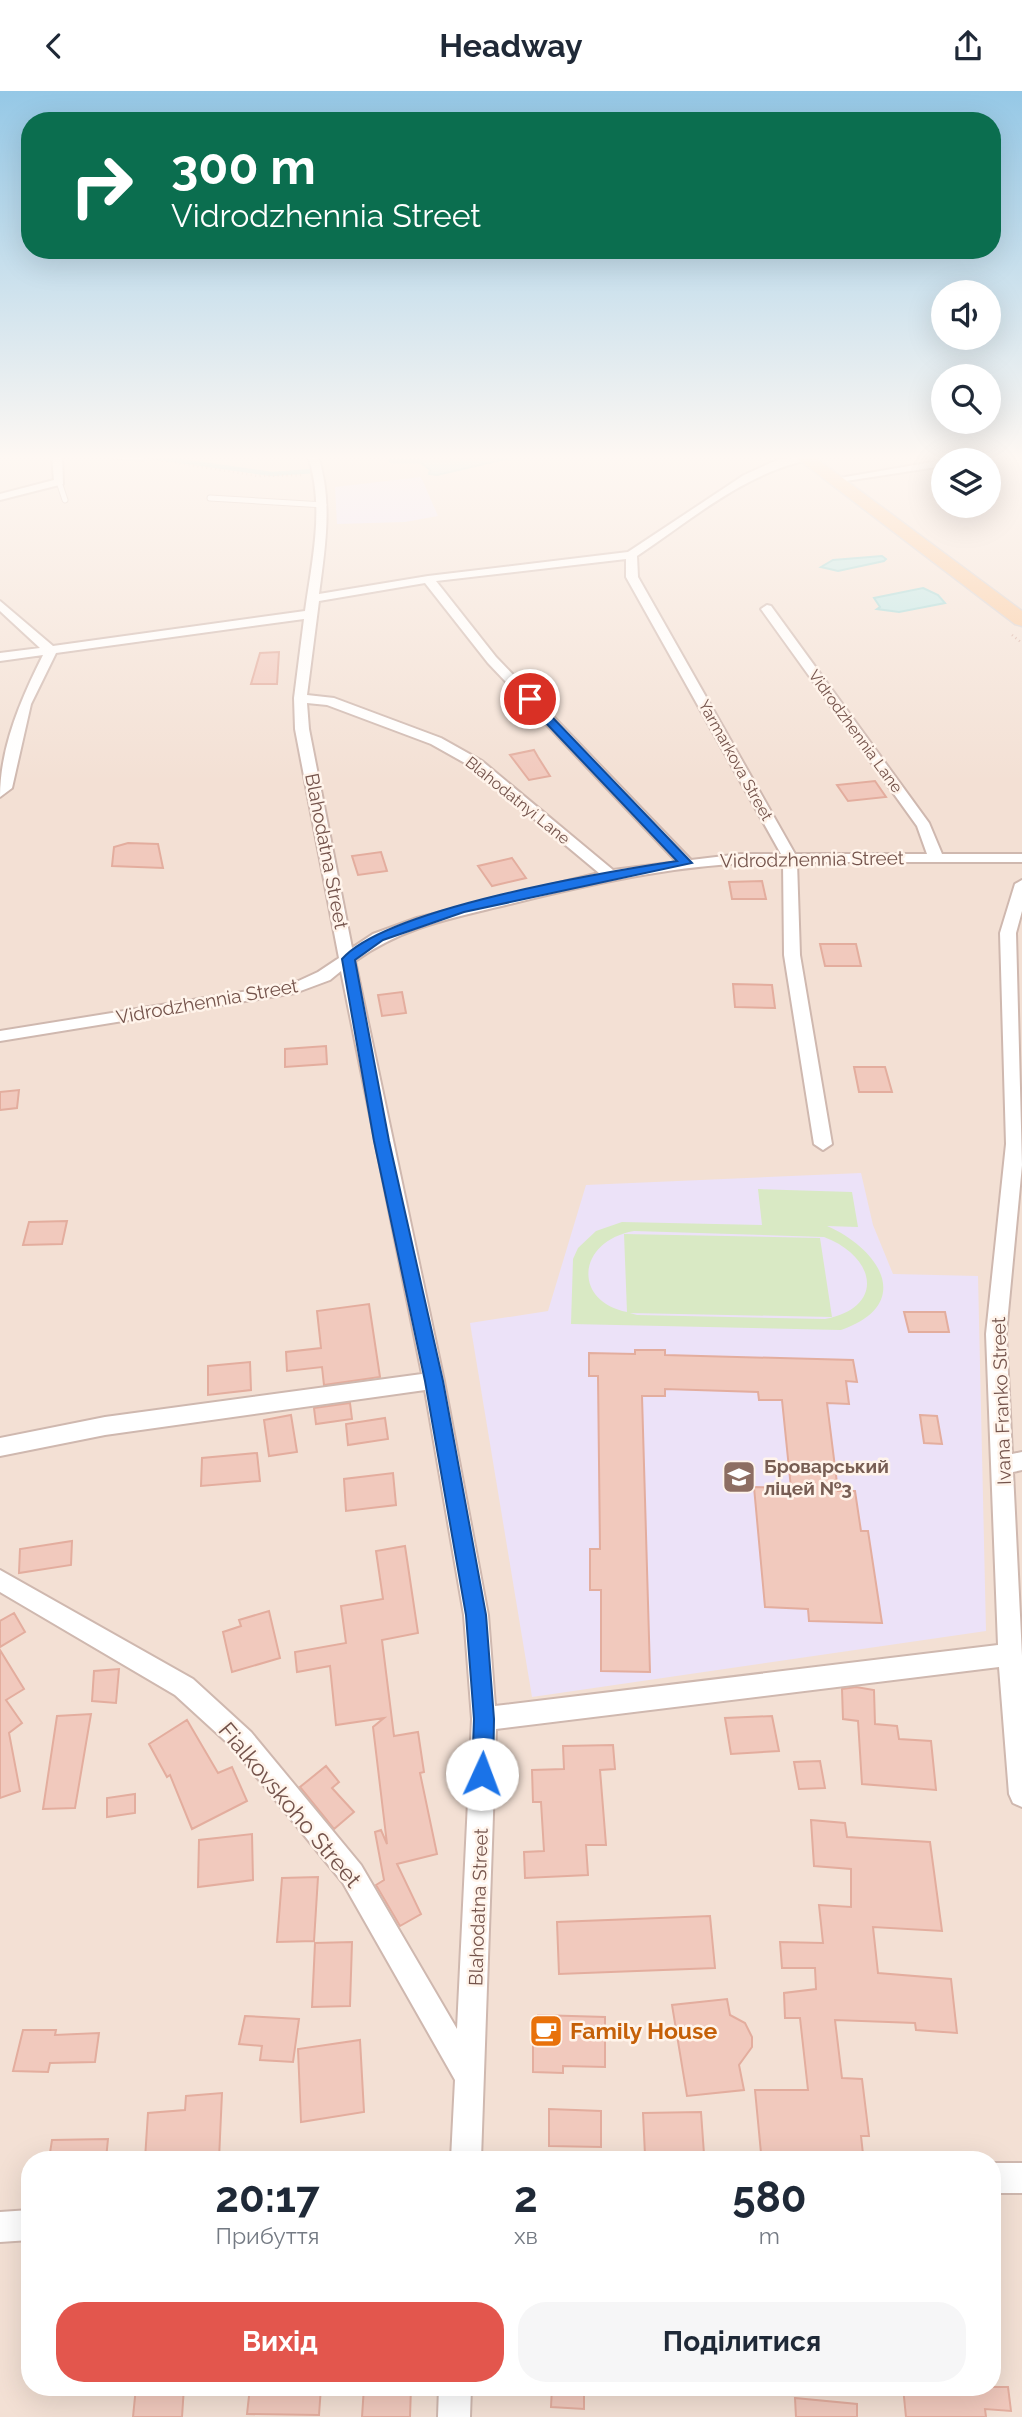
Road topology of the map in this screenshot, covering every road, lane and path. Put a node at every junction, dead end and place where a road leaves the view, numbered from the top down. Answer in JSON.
{"nodes":[{"id":1,"x":318,"y":565,"type":"edge"},
{"id":2,"x":550,"y":565,"type":"edge"},
{"id":3,"x":631,"y":565,"type":"edge"},
{"id":4,"x":948,"y":565,"type":"edge"},
{"id":5,"x":428,"y":579,"type":"junction"},
{"id":6,"x":0,"y":604,"type":"edge"},
{"id":7,"x":313,"y":606,"type":"junction"},
{"id":8,"x":767,"y":609,"type":"dead end"},
{"id":9,"x":1022,"y":620,"type":"edge"},
{"id":10,"x":51,"y":651,"type":"junction"},
{"id":11,"x":0,"y":657,"type":"edge"},
{"id":12,"x":300,"y":698,"type":"junction"},
{"id":13,"x":0,"y":793,"type":"edge"},
{"id":14,"x":790,"y":857,"type":"junction"},
{"id":15,"x":936,"y":857,"type":"junction"},
{"id":16,"x":1022,"y":858,"type":"edge"},
{"id":17,"x":686,"y":863,"type":"junction"},
{"id":18,"x":610,"y":875,"type":"junction"},
{"id":19,"x":1022,"y":884,"type":"edge"},
{"id":20,"x":349,"y":959,"type":"junction"},
{"id":21,"x":1017,"y":1014,"type":"edge"},
{"id":22,"x":0,"y":1036,"type":"edge"},
{"id":23,"x":823,"y":1144,"type":"dead end"},
{"id":24,"x":434,"y":1381,"type":"junction"},
{"id":25,"x":0,"y":1447,"type":"edge"},
{"id":26,"x":1012,"y":1463,"type":"edge"},
{"id":27,"x":0,"y":1580,"type":"edge"},
{"id":28,"x":1010,"y":1655,"type":"junction"},
{"id":29,"x":484,"y":1719,"type":"junction"},
{"id":30,"x":1022,"y":1794,"type":"edge"},
{"id":31,"x":471,"y":2080,"type":"junction"},
{"id":32,"x":467,"y":2151,"type":"edge"},
{"id":33,"x":1001,"y":2178,"type":"edge"},
{"id":34,"x":1022,"y":2178,"type":"edge"},
{"id":35,"x":21,"y":2226,"type":"edge"},
{"id":36,"x":0,"y":2227,"type":"edge"},
{"id":37,"x":455,"y":2396,"type":"edge"},
{"id":38,"x":454,"y":2417,"type":"edge"}],
"edges":[{"from":1,"to":7,"type":"street","name":"Blahodatna Street"},
{"from":2,"to":5,"type":"street"},
{"from":3,"to":14,"type":"street","name":"Yarmarkova Street"},
{"from":4,"to":9,"type":"main road"},
{"from":5,"to":7,"type":"street"},
{"from":5,"to":17,"type":"street"},
{"from":6,"to":10,"type":"street"},
{"from":7,"to":10,"type":"street"},
{"from":7,"to":12,"type":"street","name":"Blahodatna Street"},
{"from":8,"to":15,"type":"street","name":"Vidrodzhennia Lane"},
{"from":10,"to":11,"type":"street"},
{"from":10,"to":13,"type":"street"},
{"from":12,"to":18,"type":"street","name":"Blahodatnyi Lane"},
{"from":12,"to":20,"type":"street","name":"Blahodatna Street"},
{"from":14,"to":15,"type":"street","name":"Vidrodzhennia Street"},
{"from":14,"to":17,"type":"street","name":"Vidrodzhennia Street"},
{"from":14,"to":23,"type":"street","name":"Yarmarkova Street"},
{"from":15,"to":16,"type":"street","name":"Vidrodzhennia Street"},
{"from":17,"to":18,"type":"street","name":"Vidrodzhennia Street"},
{"from":18,"to":20,"type":"street","name":"Vidrodzhennia Street"},
{"from":19,"to":21,"type":"street","name":"Ivana Franko Street"},
{"from":20,"to":22,"type":"street","name":"Vidrodzhennia Street"},
{"from":20,"to":24,"type":"street","name":"Blahodatna Street"},
{"from":21,"to":26,"type":"street","name":"Ivana Franko Street"},
{"from":24,"to":25,"type":"street"},
{"from":24,"to":29,"type":"street","name":"Blahodatna Street"},
{"from":26,"to":28,"type":"street","name":"Ivana Franko Street"},
{"from":27,"to":31,"type":"street","name":"Fialkovskoho Street"},
{"from":28,"to":29,"type":"street"},
{"from":28,"to":30,"type":"street","name":"Ivana Franko Street"},
{"from":29,"to":31,"type":"street","name":"Blahodatna Street"},
{"from":31,"to":32,"type":"street","name":"Blahodatna Street"},
{"from":33,"to":34,"type":"street"},
{"from":35,"to":36,"type":"street"},
{"from":37,"to":38,"type":"street"}]}
